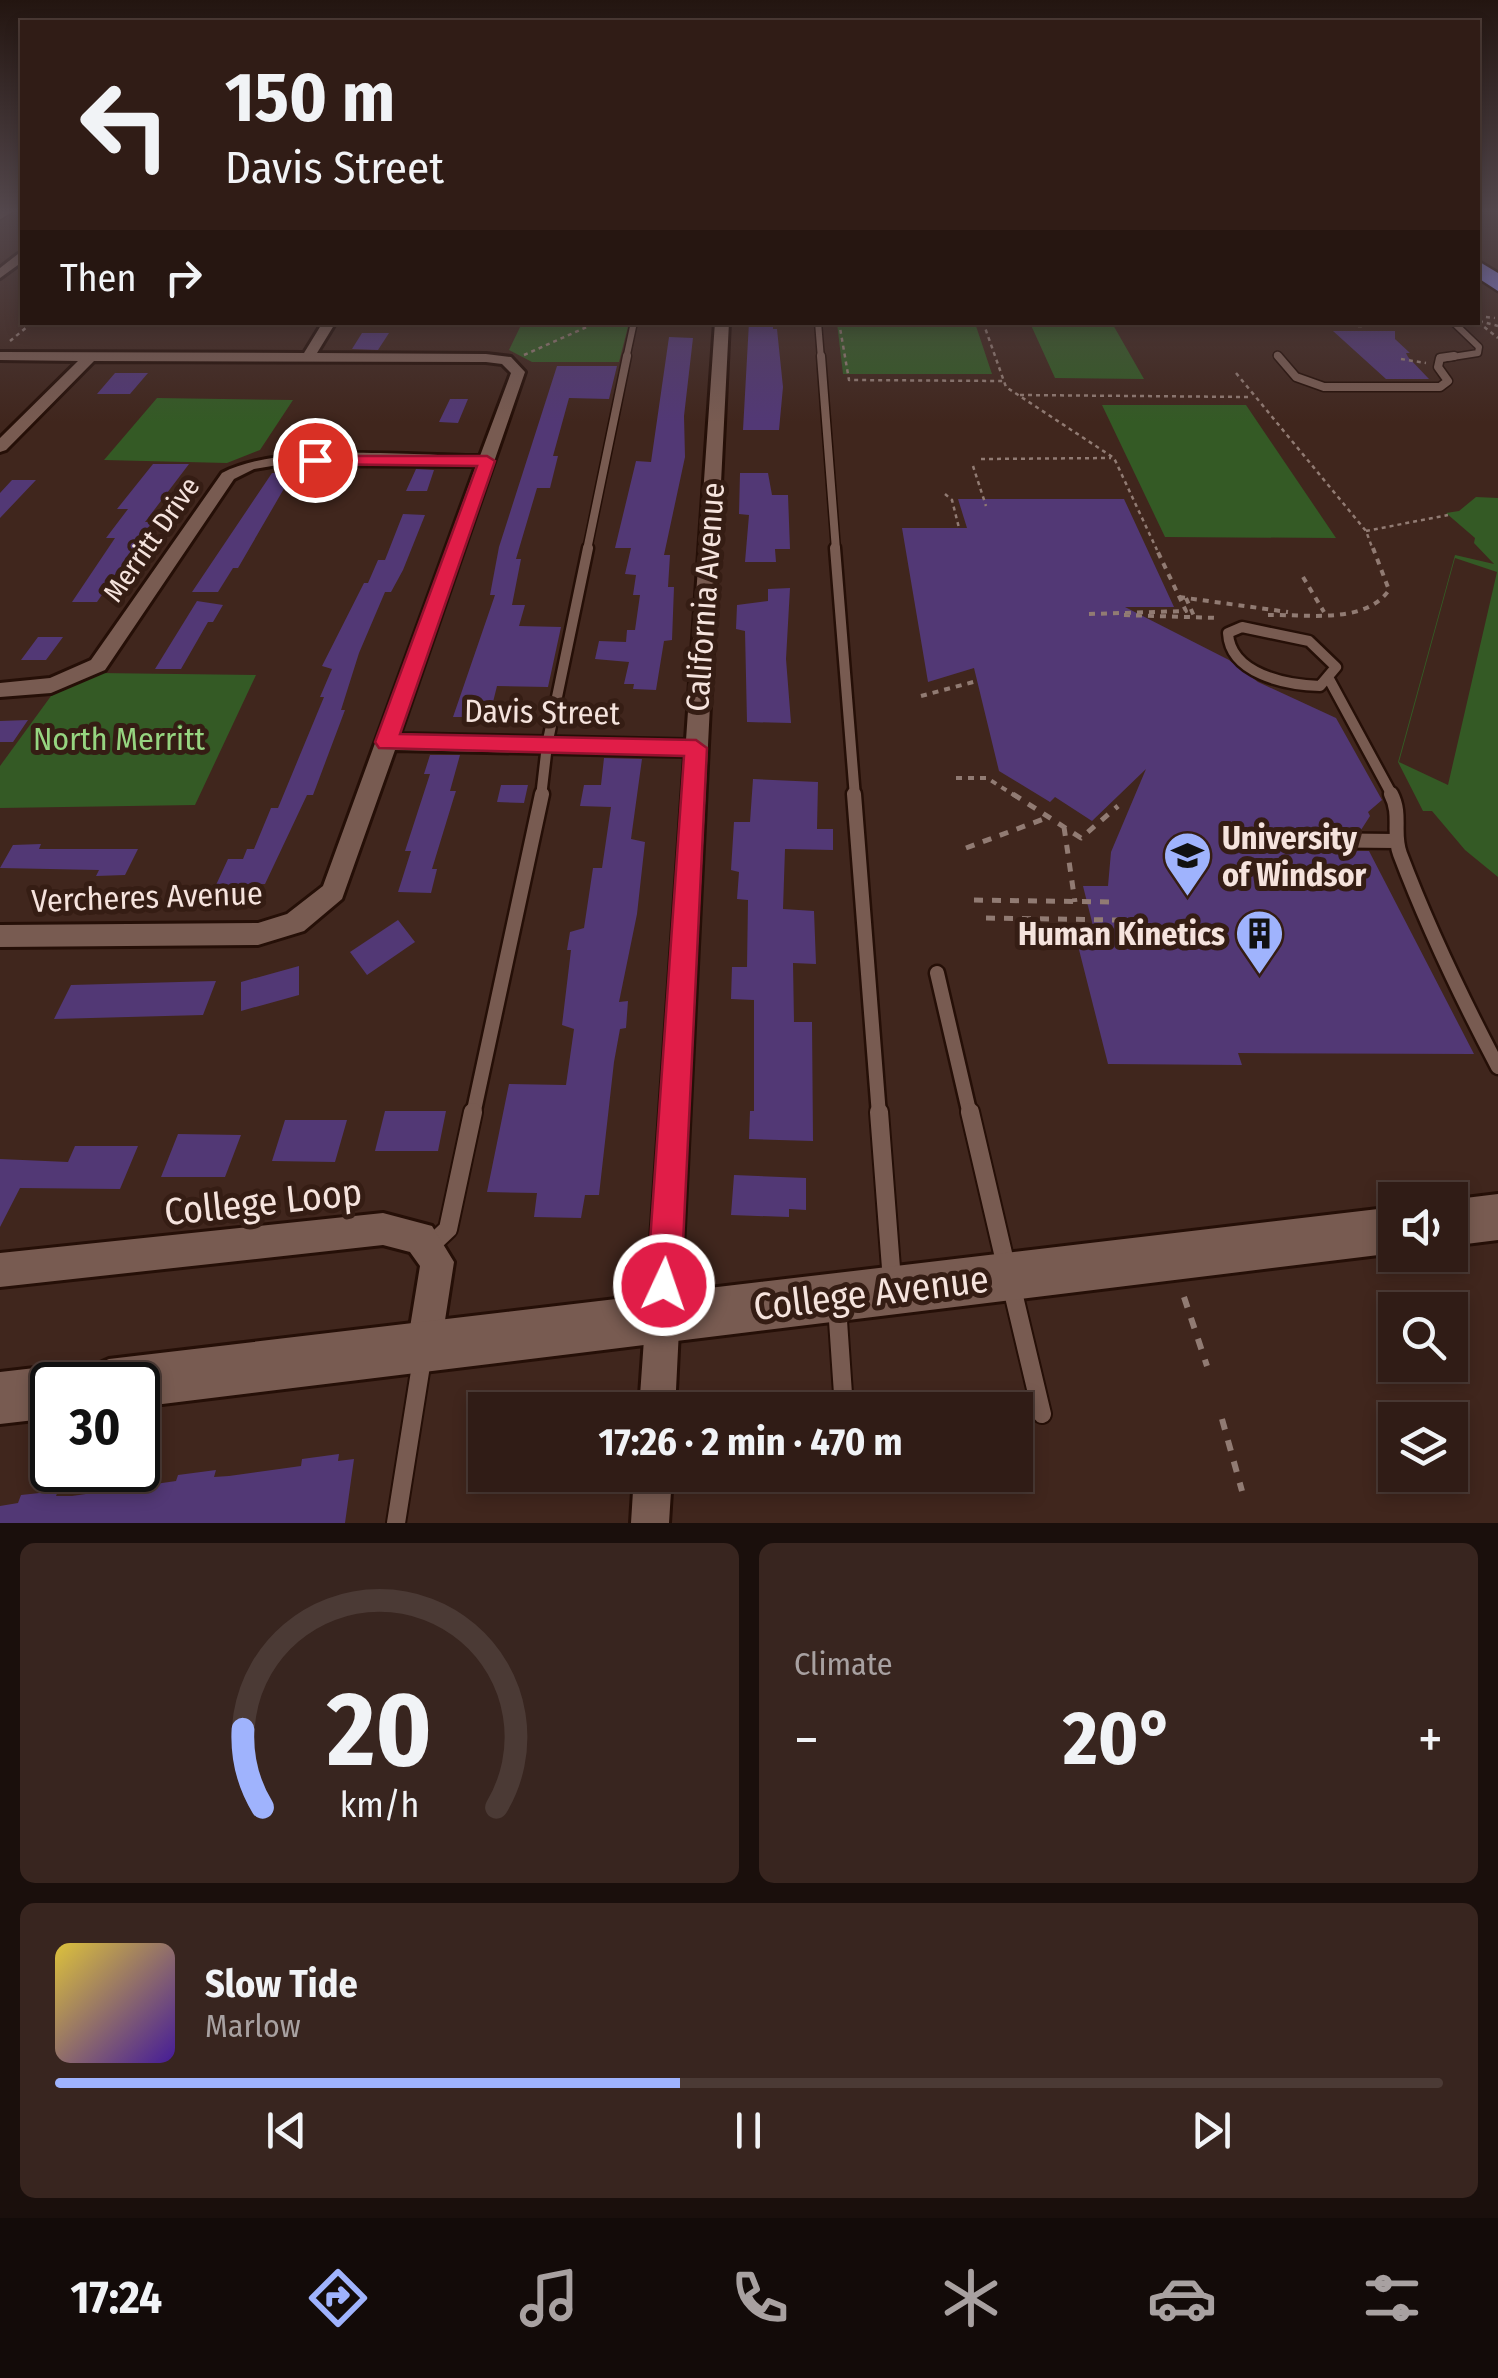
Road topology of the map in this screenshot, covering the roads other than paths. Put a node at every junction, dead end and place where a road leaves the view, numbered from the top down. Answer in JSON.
{"nodes":[{"id":1,"x":328,"y":325,"type":"edge"},
{"id":2,"x":633,"y":325,"type":"edge"},
{"id":3,"x":722,"y":325,"type":"edge"},
{"id":4,"x":818,"y":325,"type":"edge"},
{"id":5,"x":1456,"y":325,"type":"edge"},
{"id":6,"x":0,"y":353,"type":"edge"},
{"id":7,"x":1277,"y":355,"type":"dead end"},
{"id":8,"x":91,"y":356,"type":"junction"},
{"id":9,"x":308,"y":357,"type":"junction"},
{"id":10,"x":0,"y":447,"type":"edge"},
{"id":11,"x":487,"y":461,"type":"junction"},
{"id":12,"x":1329,"y":679,"type":"junction"},
{"id":13,"x":0,"y":690,"type":"edge"},
{"id":14,"x":386,"y":742,"type":"junction"},
{"id":15,"x":547,"y":745,"type":"junction"},
{"id":16,"x":696,"y":748,"type":"junction"},
{"id":17,"x":1298,"y":840,"type":"dead end"},
{"id":18,"x":1395,"y":842,"type":"junction"},
{"id":19,"x":0,"y":936,"type":"edge"},
{"id":20,"x":937,"y":973,"type":"dead end"},
{"id":21,"x":1498,"y":1067,"type":"edge"},
{"id":22,"x":1498,"y":1218,"type":"edge"},
{"id":23,"x":1468,"y":1221,"type":"edge"},
{"id":24,"x":1378,"y":1232,"type":"edge"},
{"id":25,"x":427,"y":1248,"type":"junction"},
{"id":26,"x":0,"y":1270,"type":"edge"},
{"id":27,"x":1009,"y":1276,"type":"junction"},
{"id":28,"x":892,"y":1290,"type":"junction"},
{"id":29,"x":836,"y":1297,"type":"junction"},
{"id":30,"x":663,"y":1318,"type":"junction"},
{"id":31,"x":424,"y":1346,"type":"junction"},
{"id":32,"x":160,"y":1379,"type":"edge"},
{"id":33,"x":658,"y":1392,"type":"edge"},
{"id":34,"x":844,"y":1392,"type":"edge"},
{"id":35,"x":30,"y":1395,"type":"edge"},
{"id":36,"x":1,"y":1400,"type":"edge"},
{"id":37,"x":1042,"y":1414,"type":"dead end"},
{"id":38,"x":652,"y":1492,"type":"edge"},
{"id":39,"x":396,"y":1523,"type":"edge"},
{"id":40,"x":650,"y":1523,"type":"edge"}],
"edges":[{"from":1,"to":9,"type":"street"},
{"from":2,"to":15,"type":"lane"},
{"from":3,"to":16,"type":"street","name":"California Avenue"},
{"from":4,"to":28,"type":"lane"},
{"from":5,"to":7,"type":"lane"},
{"from":6,"to":8,"type":"street"},
{"from":8,"to":9,"type":"street"},
{"from":8,"to":10,"type":"street"},
{"from":9,"to":11,"type":"street"},
{"from":11,"to":13,"type":"street","name":"Merritt Drive"},
{"from":11,"to":14,"type":"street"},
{"from":12,"to":12,"type":"lane"},
{"from":12,"to":18,"type":"lane"},
{"from":14,"to":15,"type":"street","name":"Davis Street"},
{"from":14,"to":19,"type":"street","name":"Vercheres Avenue"},
{"from":15,"to":16,"type":"street","name":"Davis Street"},
{"from":15,"to":25,"type":"lane"},
{"from":16,"to":30,"type":"street","name":"California Avenue"},
{"from":17,"to":18,"type":"lane"},
{"from":18,"to":21,"type":"lane"},
{"from":20,"to":27,"type":"lane"},
{"from":22,"to":23,"type":"street"},
{"from":24,"to":27,"type":"street","name":"College Avenue"},
{"from":25,"to":26,"type":"street","name":"College Loop"},
{"from":25,"to":31,"type":"street"},
{"from":27,"to":28,"type":"street","name":"College Avenue"},
{"from":27,"to":37,"type":"lane"},
{"from":28,"to":29,"type":"street","name":"College Avenue"},
{"from":29,"to":30,"type":"street","name":"College Avenue"},
{"from":29,"to":34,"type":"lane"},
{"from":30,"to":31,"type":"street","name":"College Avenue"},
{"from":30,"to":33,"type":"street","name":"California Avenue"},
{"from":31,"to":32,"type":"street","name":"College Avenue"},
{"from":31,"to":39,"type":"lane"},
{"from":35,"to":36,"type":"street"},
{"from":38,"to":40,"type":"street"}]}
